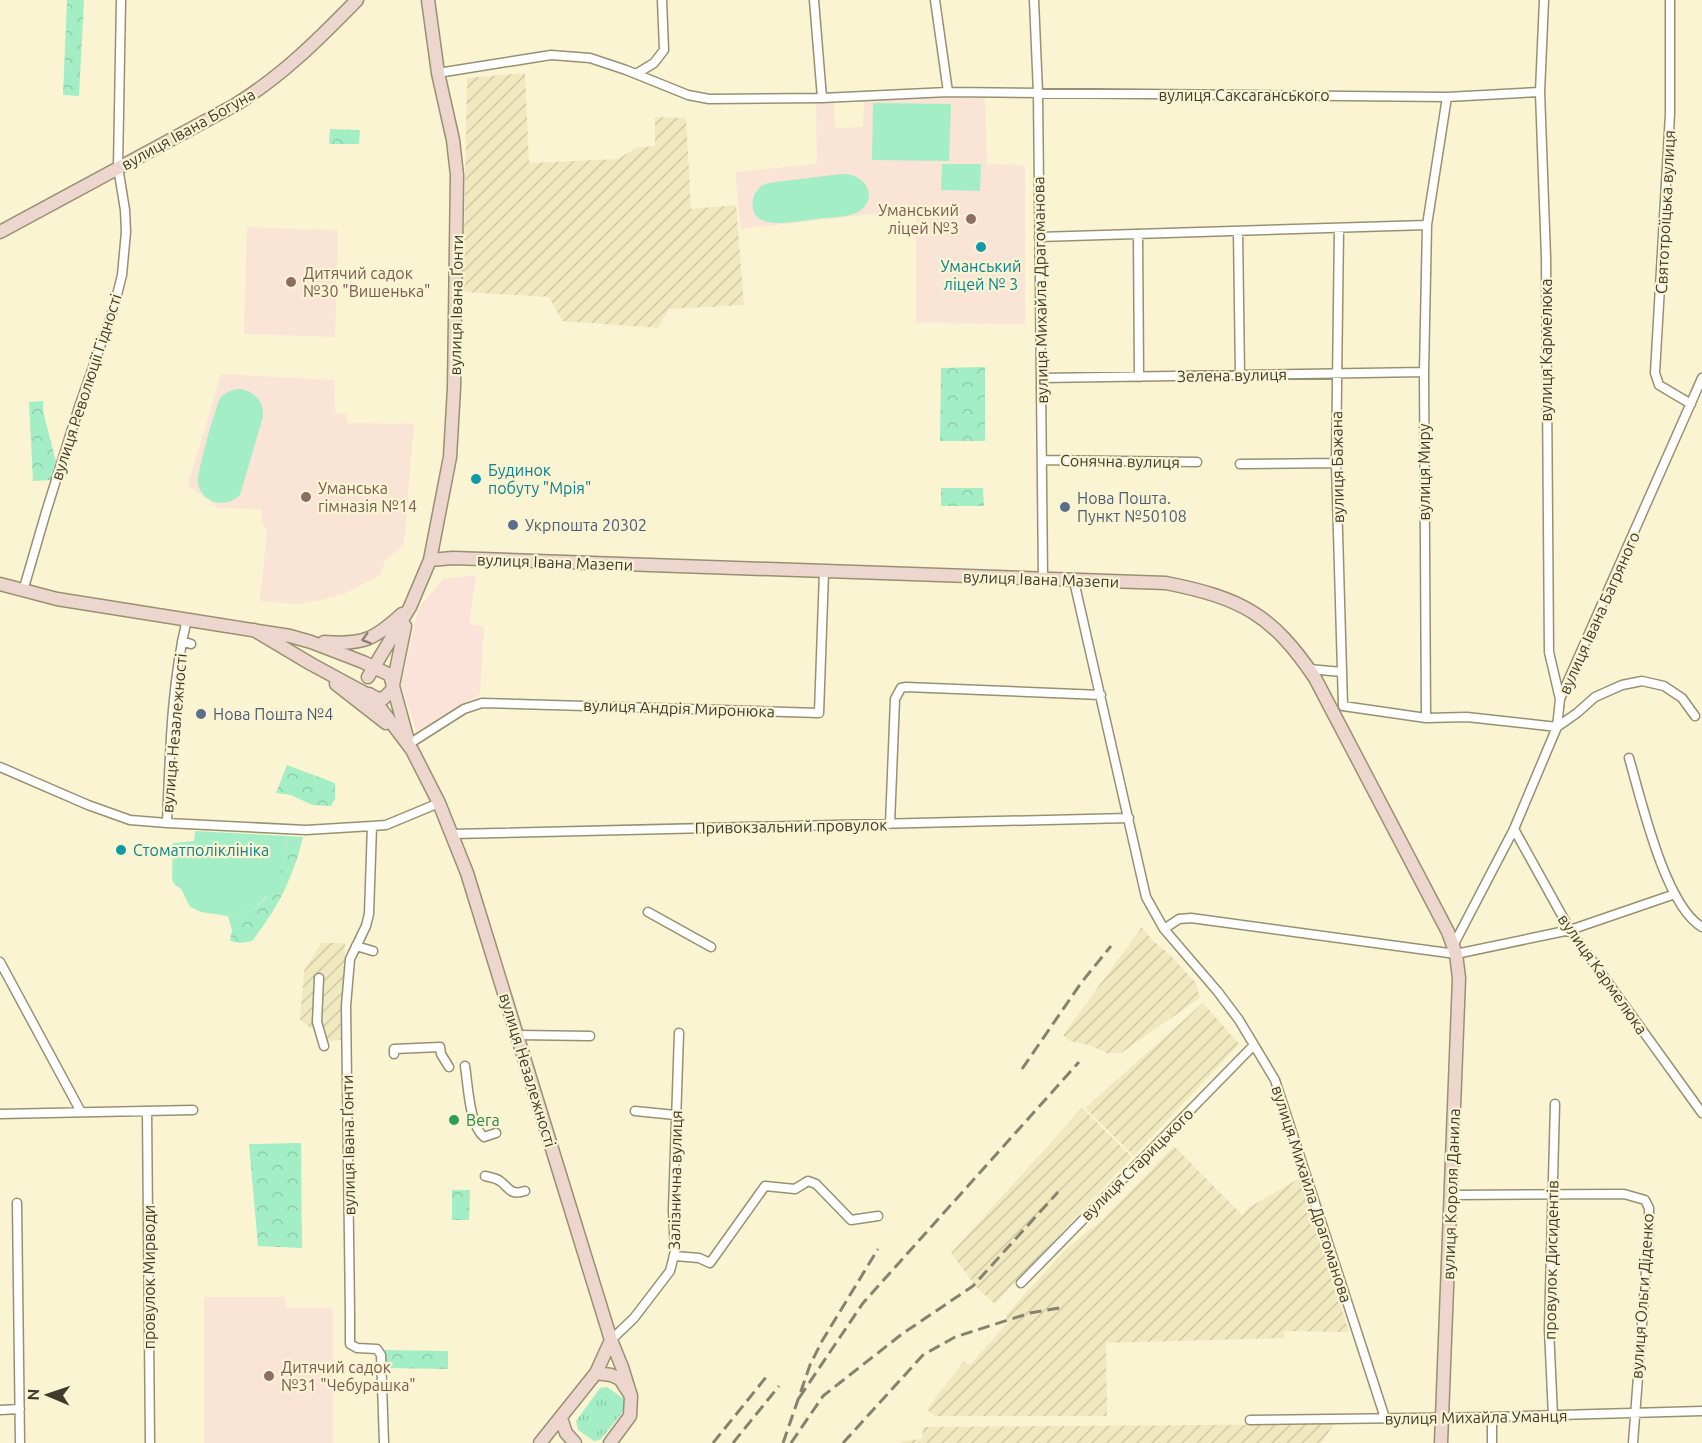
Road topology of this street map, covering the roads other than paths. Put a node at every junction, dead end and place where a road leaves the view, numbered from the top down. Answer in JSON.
{"nodes":[{"id":1,"x":121,"y":0,"type":"edge"},
{"id":2,"x":357,"y":0,"type":"edge"},
{"id":3,"x":428,"y":0,"type":"edge"},
{"id":4,"x":662,"y":0,"type":"edge"},
{"id":5,"x":814,"y":0,"type":"edge"},
{"id":6,"x":934,"y":0,"type":"edge"},
{"id":7,"x":1034,"y":0,"type":"edge"},
{"id":8,"x":1544,"y":0,"type":"edge"},
{"id":9,"x":1670,"y":0,"type":"edge"},
{"id":10,"x":438,"y":73,"type":"junction"},
{"id":11,"x":636,"y":74,"type":"junction"},
{"id":12,"x":948,"y":92,"type":"junction"},
{"id":13,"x":1540,"y":92,"type":"junction"},
{"id":14,"x":1038,"y":93,"type":"junction"},
{"id":15,"x":1447,"y":96,"type":"junction"},
{"id":16,"x":822,"y":98,"type":"junction"},
{"id":17,"x":118,"y":167,"type":"junction"},
{"id":18,"x":1427,"y":225,"type":"junction"},
{"id":19,"x":1339,"y":228,"type":"junction"},
{"id":20,"x":1238,"y":231,"type":"junction"},
{"id":21,"x":0,"y":232,"type":"edge"},
{"id":22,"x":1138,"y":234,"type":"junction"},
{"id":23,"x":1039,"y":237,"type":"junction"},
{"id":24,"x":1424,"y":372,"type":"junction"},
{"id":25,"x":1336,"y":373,"type":"junction"},
{"id":26,"x":1240,"y":375,"type":"junction"},
{"id":27,"x":1139,"y":377,"type":"junction"},
{"id":28,"x":1041,"y":378,"type":"junction"},
{"id":29,"x":1702,"y":378,"type":"edge"},
{"id":30,"x":1691,"y":404,"type":"junction"},
{"id":31,"x":1042,"y":460,"type":"junction"},
{"id":32,"x":1197,"y":462,"type":"dead end"},
{"id":33,"x":1336,"y":463,"type":"junction"},
{"id":34,"x":1240,"y":464,"type":"dead end"},
{"id":35,"x":430,"y":560,"type":"junction"},
{"id":36,"x":824,"y":572,"type":"junction"},
{"id":37,"x":1043,"y":579,"type":"junction"},
{"id":38,"x":1074,"y":581,"type":"junction"},
{"id":39,"x":0,"y":584,"type":"edge"},
{"id":40,"x":23,"y":591,"type":"junction"},
{"id":41,"x":410,"y":607,"type":"junction"},
{"id":42,"x":187,"y":619,"type":"junction"},
{"id":43,"x":255,"y":630,"type":"junction"},
{"id":44,"x":182,"y":641,"type":"junction"},
{"id":45,"x":311,"y":642,"type":"junction"},
{"id":46,"x":191,"y":644,"type":"dead end"},
{"id":47,"x":311,"y":664,"type":"junction"},
{"id":48,"x":1309,"y":669,"type":"junction"},
{"id":49,"x":375,"y":672,"type":"junction"},
{"id":50,"x":1342,"y":672,"type":"junction"},
{"id":51,"x":393,"y":686,"type":"junction"},
{"id":52,"x":1101,"y":695,"type":"junction"},
{"id":53,"x":372,"y":697,"type":"junction"},
{"id":54,"x":1560,"y":699,"type":"junction"},
{"id":55,"x":1695,"y":716,"type":"dead end"},
{"id":56,"x":1426,"y":718,"type":"junction"},
{"id":57,"x":1557,"y":727,"type":"junction"},
{"id":58,"x":409,"y":744,"type":"junction"},
{"id":59,"x":1629,"y":758,"type":"dead end"},
{"id":60,"x":0,"y":767,"type":"edge"},
{"id":61,"x":439,"y":803,"type":"junction"},
{"id":62,"x":1129,"y":818,"type":"junction"},
{"id":63,"x":167,"y":823,"type":"junction"},
{"id":64,"x":890,"y":824,"type":"junction"},
{"id":65,"x":372,"y":826,"type":"junction"},
{"id":66,"x":1514,"y":829,"type":"junction"},
{"id":67,"x":452,"y":834,"type":"junction"},
{"id":68,"x":1675,"y":894,"type":"junction"},
{"id":69,"x":648,"y":912,"type":"dead end"},
{"id":70,"x":1702,"y":927,"type":"edge"},
{"id":71,"x":1164,"y":929,"type":"junction"},
{"id":72,"x":1570,"y":930,"type":"junction"},
{"id":73,"x":357,"y":946,"type":"junction"},
{"id":74,"x":711,"y":947,"type":"dead end"},
{"id":75,"x":1455,"y":950,"type":"junction"},
{"id":76,"x":374,"y":951,"type":"dead end"},
{"id":77,"x":0,"y":962,"type":"edge"},
{"id":78,"x":319,"y":978,"type":"dead end"},
{"id":79,"x":679,"y":1033,"type":"dead end"},
{"id":80,"x":518,"y":1035,"type":"junction"},
{"id":81,"x":590,"y":1036,"type":"dead end"},
{"id":82,"x":1254,"y":1045,"type":"junction"},
{"id":83,"x":324,"y":1046,"type":"dead end"},
{"id":84,"x":394,"y":1054,"type":"dead end"},
{"id":85,"x":465,"y":1066,"type":"dead end"},
{"id":86,"x":449,"y":1067,"type":"dead end"},
{"id":87,"x":1555,"y":1104,"type":"dead end"},
{"id":88,"x":193,"y":1110,"type":"dead end"},
{"id":89,"x":147,"y":1111,"type":"junction"},
{"id":90,"x":81,"y":1112,"type":"junction"},
{"id":91,"x":635,"y":1112,"type":"dead end"},
{"id":92,"x":1702,"y":1113,"type":"edge"},
{"id":93,"x":0,"y":1114,"type":"edge"},
{"id":94,"x":675,"y":1115,"type":"junction"},
{"id":95,"x":495,"y":1133,"type":"dead end"},
{"id":96,"x":485,"y":1176,"type":"dead end"},
{"id":97,"x":525,"y":1191,"type":"dead end"},
{"id":98,"x":1551,"y":1195,"type":"junction"},
{"id":99,"x":1451,"y":1196,"type":"junction"},
{"id":100,"x":17,"y":1203,"type":"dead end"},
{"id":101,"x":878,"y":1216,"type":"dead end"},
{"id":102,"x":675,"y":1256,"type":"junction"},
{"id":103,"x":1021,"y":1282,"type":"dead end"},
{"id":104,"x":610,"y":1340,"type":"junction"},
{"id":105,"x":596,"y":1373,"type":"junction"},
{"id":106,"x":631,"y":1396,"type":"junction"},
{"id":107,"x":20,"y":1409,"type":"junction"},
{"id":108,"x":0,"y":1410,"type":"edge"},
{"id":109,"x":1635,"y":1411,"type":"junction"},
{"id":110,"x":1702,"y":1411,"type":"edge"},
{"id":111,"x":1553,"y":1416,"type":"junction"},
{"id":112,"x":1492,"y":1417,"type":"junction"},
{"id":113,"x":561,"y":1418,"type":"junction"},
{"id":114,"x":1384,"y":1418,"type":"junction"},
{"id":115,"x":1442,"y":1418,"type":"junction"},
{"id":116,"x":1250,"y":1420,"type":"dead end"},
{"id":117,"x":20,"y":1443,"type":"edge"},
{"id":118,"x":150,"y":1443,"type":"edge"},
{"id":119,"x":384,"y":1443,"type":"edge"},
{"id":120,"x":540,"y":1443,"type":"edge"},
{"id":121,"x":575,"y":1443,"type":"edge"},
{"id":122,"x":610,"y":1443,"type":"edge"},
{"id":123,"x":1441,"y":1443,"type":"edge"},
{"id":124,"x":1492,"y":1443,"type":"edge"},
{"id":125,"x":1633,"y":1443,"type":"edge"}],
"edges":[{"from":1,"to":17,"type":"street","name":"вулиця Революції Гідності"},
{"from":2,"to":17,"type":"main road","name":"вулиця Івана Богуна"},
{"from":3,"to":10,"type":"main road","name":"вулиця Івана Ґонти"},
{"from":4,"to":11,"type":"street"},
{"from":5,"to":16,"type":"street"},
{"from":6,"to":12,"type":"street"},
{"from":7,"to":14,"type":"street","name":"вулиця Михайла Драгоманова"},
{"from":8,"to":13,"type":"street","name":"вулиця Кармелюка"},
{"from":9,"to":30,"type":"street","name":"Святотроїцька вулиця"},
{"from":10,"to":11,"type":"street","name":"вулиця Саксаганського"},
{"from":10,"to":35,"type":"main road","name":"вулиця Івана Ґонти"},
{"from":11,"to":16,"type":"street","name":"вулиця Саксаганського"},
{"from":12,"to":14,"type":"street","name":"вулиця Саксаганського"},
{"from":12,"to":16,"type":"street","name":"вулиця Саксаганського"},
{"from":13,"to":15,"type":"street","name":"вулиця Саксаганського"},
{"from":13,"to":54,"type":"street","name":"вулиця Кармелюка"},
{"from":14,"to":15,"type":"street","name":"вулиця Саксаганського"},
{"from":14,"to":23,"type":"street","name":"вулиця Михайла Драгоманова"},
{"from":15,"to":18,"type":"street","name":"вулиця Миру"},
{"from":17,"to":21,"type":"main road","name":"вулиця Івана Богуна"},
{"from":17,"to":40,"type":"street","name":"вулиця Революції Гідності"},
{"from":18,"to":19,"type":"street"},
{"from":18,"to":24,"type":"street","name":"вулиця Миру"},
{"from":19,"to":20,"type":"street"},
{"from":19,"to":25,"type":"street","name":"вулиця Бажана"},
{"from":20,"to":22,"type":"street"},
{"from":20,"to":26,"type":"street"},
{"from":22,"to":23,"type":"street"},
{"from":22,"to":27,"type":"street"},
{"from":23,"to":28,"type":"street","name":"вулиця Михайла Драгоманова"},
{"from":24,"to":25,"type":"street","name":"Зелена вулиця"},
{"from":24,"to":56,"type":"street","name":"вулиця Миру"},
{"from":25,"to":26,"type":"street","name":"Зелена вулиця"},
{"from":25,"to":33,"type":"street","name":"вулиця Бажана"},
{"from":26,"to":27,"type":"street","name":"Зелена вулиця"},
{"from":27,"to":28,"type":"street","name":"Зелена вулиця"},
{"from":28,"to":31,"type":"street","name":"вулиця Михайла Драгоманова"},
{"from":29,"to":30,"type":"street","name":"вулиця Івана Багряного"},
{"from":30,"to":54,"type":"street","name":"вулиця Івана Багряного"},
{"from":31,"to":32,"type":"street","name":"Сонячна вулиця"},
{"from":31,"to":37,"type":"street","name":"вулиця Михайла Драгоманова"},
{"from":33,"to":34,"type":"street"},
{"from":33,"to":50,"type":"street","name":"вулиця Бажана"},
{"from":35,"to":36,"type":"main road","name":"вулиця Івана Мазепи"},
{"from":35,"to":41,"type":"main road","name":"вулиця Івана Ґонти"},
{"from":36,"to":37,"type":"main road","name":"вулиця Івана Мазепи"},
{"from":36,"to":58,"type":"street","name":"вулиця Андрія Миронюка"},
{"from":37,"to":38,"type":"main road","name":"вулиця Івана Мазепи"},
{"from":38,"to":48,"type":"main road","name":"вулиця Івана Мазепи"},
{"from":38,"to":52,"type":"street","name":"вулиця Михайла Драгоманова"},
{"from":39,"to":40,"type":"main road","name":"вулиця Незалежності"},
{"from":40,"to":42,"type":"main road","name":"вулиця Незалежності"},
{"from":41,"to":45,"type":"main road","name":"вулиця Івана Ґонти","one_way":true},
{"from":41,"to":49,"type":"main road","name":"вулиця Івана Ґонти"},
{"from":41,"to":51,"type":"main road","name":"вулиця Івана Ґонти"},
{"from":42,"to":43,"type":"main road","name":"вулиця Незалежності"},
{"from":42,"to":44,"type":"street","name":"вулиця Незалежності"},
{"from":43,"to":45,"type":"main road","name":"вулиця Незалежності"},
{"from":43,"to":47,"type":"main road","name":"вулиця Незалежності"},
{"from":44,"to":46,"type":"street"},
{"from":44,"to":63,"type":"street","name":"вулиця Незалежності"},
{"from":45,"to":49,"type":"main road","name":"вулиця Незалежності"},
{"from":47,"to":53,"type":"main road","name":"вулиця Незалежності"},
{"from":47,"to":58,"type":"main road","name":"вулиця Незалежності"},
{"from":48,"to":50,"type":"street"},
{"from":48,"to":75,"type":"main road","name":"вулиця Івана Мазепи"},
{"from":49,"to":51,"type":"main road"},
{"from":49,"to":53,"type":"main road"},
{"from":50,"to":56,"type":"street","name":"вулиця Бажана"},
{"from":51,"to":53,"type":"main road"},
{"from":51,"to":58,"type":"main road","name":"вулиця Незалежності"},
{"from":52,"to":62,"type":"street","name":"вулиця Михайла Драгоманова"},
{"from":52,"to":64,"type":"street"},
{"from":53,"to":58,"type":"main road","name":"вулиця Незалежності"},
{"from":54,"to":57,"type":"street","name":"вулиця Івана Багряного"},
{"from":55,"to":57,"type":"street"},
{"from":56,"to":57,"type":"street"},
{"from":57,"to":66,"type":"street","name":"вулиця Івана Багряного"},
{"from":58,"to":61,"type":"main road","name":"вулиця Незалежності"},
{"from":59,"to":68,"type":"street"},
{"from":60,"to":63,"type":"street"},
{"from":61,"to":65,"type":"street","name":"вулиця Незалежності"},
{"from":61,"to":67,"type":"main road","name":"вулиця Незалежності"},
{"from":62,"to":64,"type":"street","name":"Привокзальний провулок"},
{"from":62,"to":71,"type":"street","name":"вулиця Михайла Драгоманова"},
{"from":63,"to":65,"type":"street","name":"вулиця Незалежності"},
{"from":64,"to":67,"type":"street","name":"Привокзальний провулок"},
{"from":65,"to":73,"type":"street","name":"вулиця Івана Ґонти"},
{"from":66,"to":72,"type":"street","name":"вулиця Кармелюка"},
{"from":66,"to":75,"type":"street","name":"вулиця Івана Багряного"},
{"from":67,"to":80,"type":"main road","name":"вулиця Незалежності"},
{"from":68,"to":70,"type":"street"},
{"from":68,"to":72,"type":"street"},
{"from":69,"to":74,"type":"street"},
{"from":71,"to":75,"type":"street"},
{"from":71,"to":82,"type":"street","name":"вулиця Михайла Драгоманова"},
{"from":72,"to":75,"type":"street"},
{"from":72,"to":92,"type":"street","name":"вулиця Кармелюка"},
{"from":73,"to":76,"type":"street"},
{"from":73,"to":119,"type":"street","name":"вулиця Івана Ґонти"},
{"from":75,"to":99,"type":"main road","name":"вулиця Короля Данила"},
{"from":77,"to":90,"type":"street"},
{"from":78,"to":83,"type":"street"},
{"from":79,"to":94,"type":"street","name":"Залізнична вулиця"},
{"from":80,"to":81,"type":"street"},
{"from":80,"to":104,"type":"main road","name":"вулиця Незалежності"},
{"from":82,"to":103,"type":"street","name":"вулиця Старицького"},
{"from":82,"to":114,"type":"street","name":"вулиця Михайла Драгоманова"},
{"from":84,"to":86,"type":"street"},
{"from":85,"to":95,"type":"street"},
{"from":87,"to":98,"type":"street","name":"провулок Дисидентів"},
{"from":88,"to":89,"type":"street"},
{"from":89,"to":90,"type":"street"},
{"from":89,"to":118,"type":"street","name":"провулок Мирводи"},
{"from":90,"to":93,"type":"street"},
{"from":91,"to":94,"type":"street"},
{"from":94,"to":102,"type":"street","name":"Залізнична вулиця"},
{"from":96,"to":97,"type":"street"},
{"from":98,"to":99,"type":"street","name":"вулиця Ольги Діденко"},
{"from":98,"to":109,"type":"street","name":"вулиця Ольги Діденко"},
{"from":98,"to":111,"type":"street","name":"провулок Дисидентів"},
{"from":99,"to":115,"type":"main road","name":"вулиця Короля Данила"},
{"from":100,"to":107,"type":"street"},
{"from":101,"to":102,"type":"street"},
{"from":102,"to":104,"type":"street","name":"Залізнична вулиця"},
{"from":104,"to":105,"type":"main road","name":"Залізнична вулиця"},
{"from":104,"to":106,"type":"main road"},
{"from":105,"to":106,"type":"main road"},
{"from":105,"to":113,"type":"main road","name":"Залізнична вулиця"},
{"from":106,"to":122,"type":"main road"},
{"from":107,"to":108,"type":"street"},
{"from":107,"to":117,"type":"street"},
{"from":109,"to":110,"type":"street","name":"вулиця Михайла Уманця"},
{"from":109,"to":111,"type":"street","name":"вулиця Михайла Уманця"},
{"from":109,"to":125,"type":"street","name":"вулиця Ольги Діденко"},
{"from":111,"to":112,"type":"street","name":"вулиця Михайла Уманця"},
{"from":112,"to":115,"type":"street","name":"вулиця Михайла Уманця"},
{"from":112,"to":124,"type":"street"},
{"from":113,"to":120,"type":"main road"},
{"from":113,"to":121,"type":"main road"},
{"from":114,"to":115,"type":"street","name":"вулиця Михайла Уманця"},
{"from":114,"to":116,"type":"street","name":"вулиця Михайла Уманця"},
{"from":115,"to":123,"type":"main road","name":"вулиця Короля Данила"}]}
